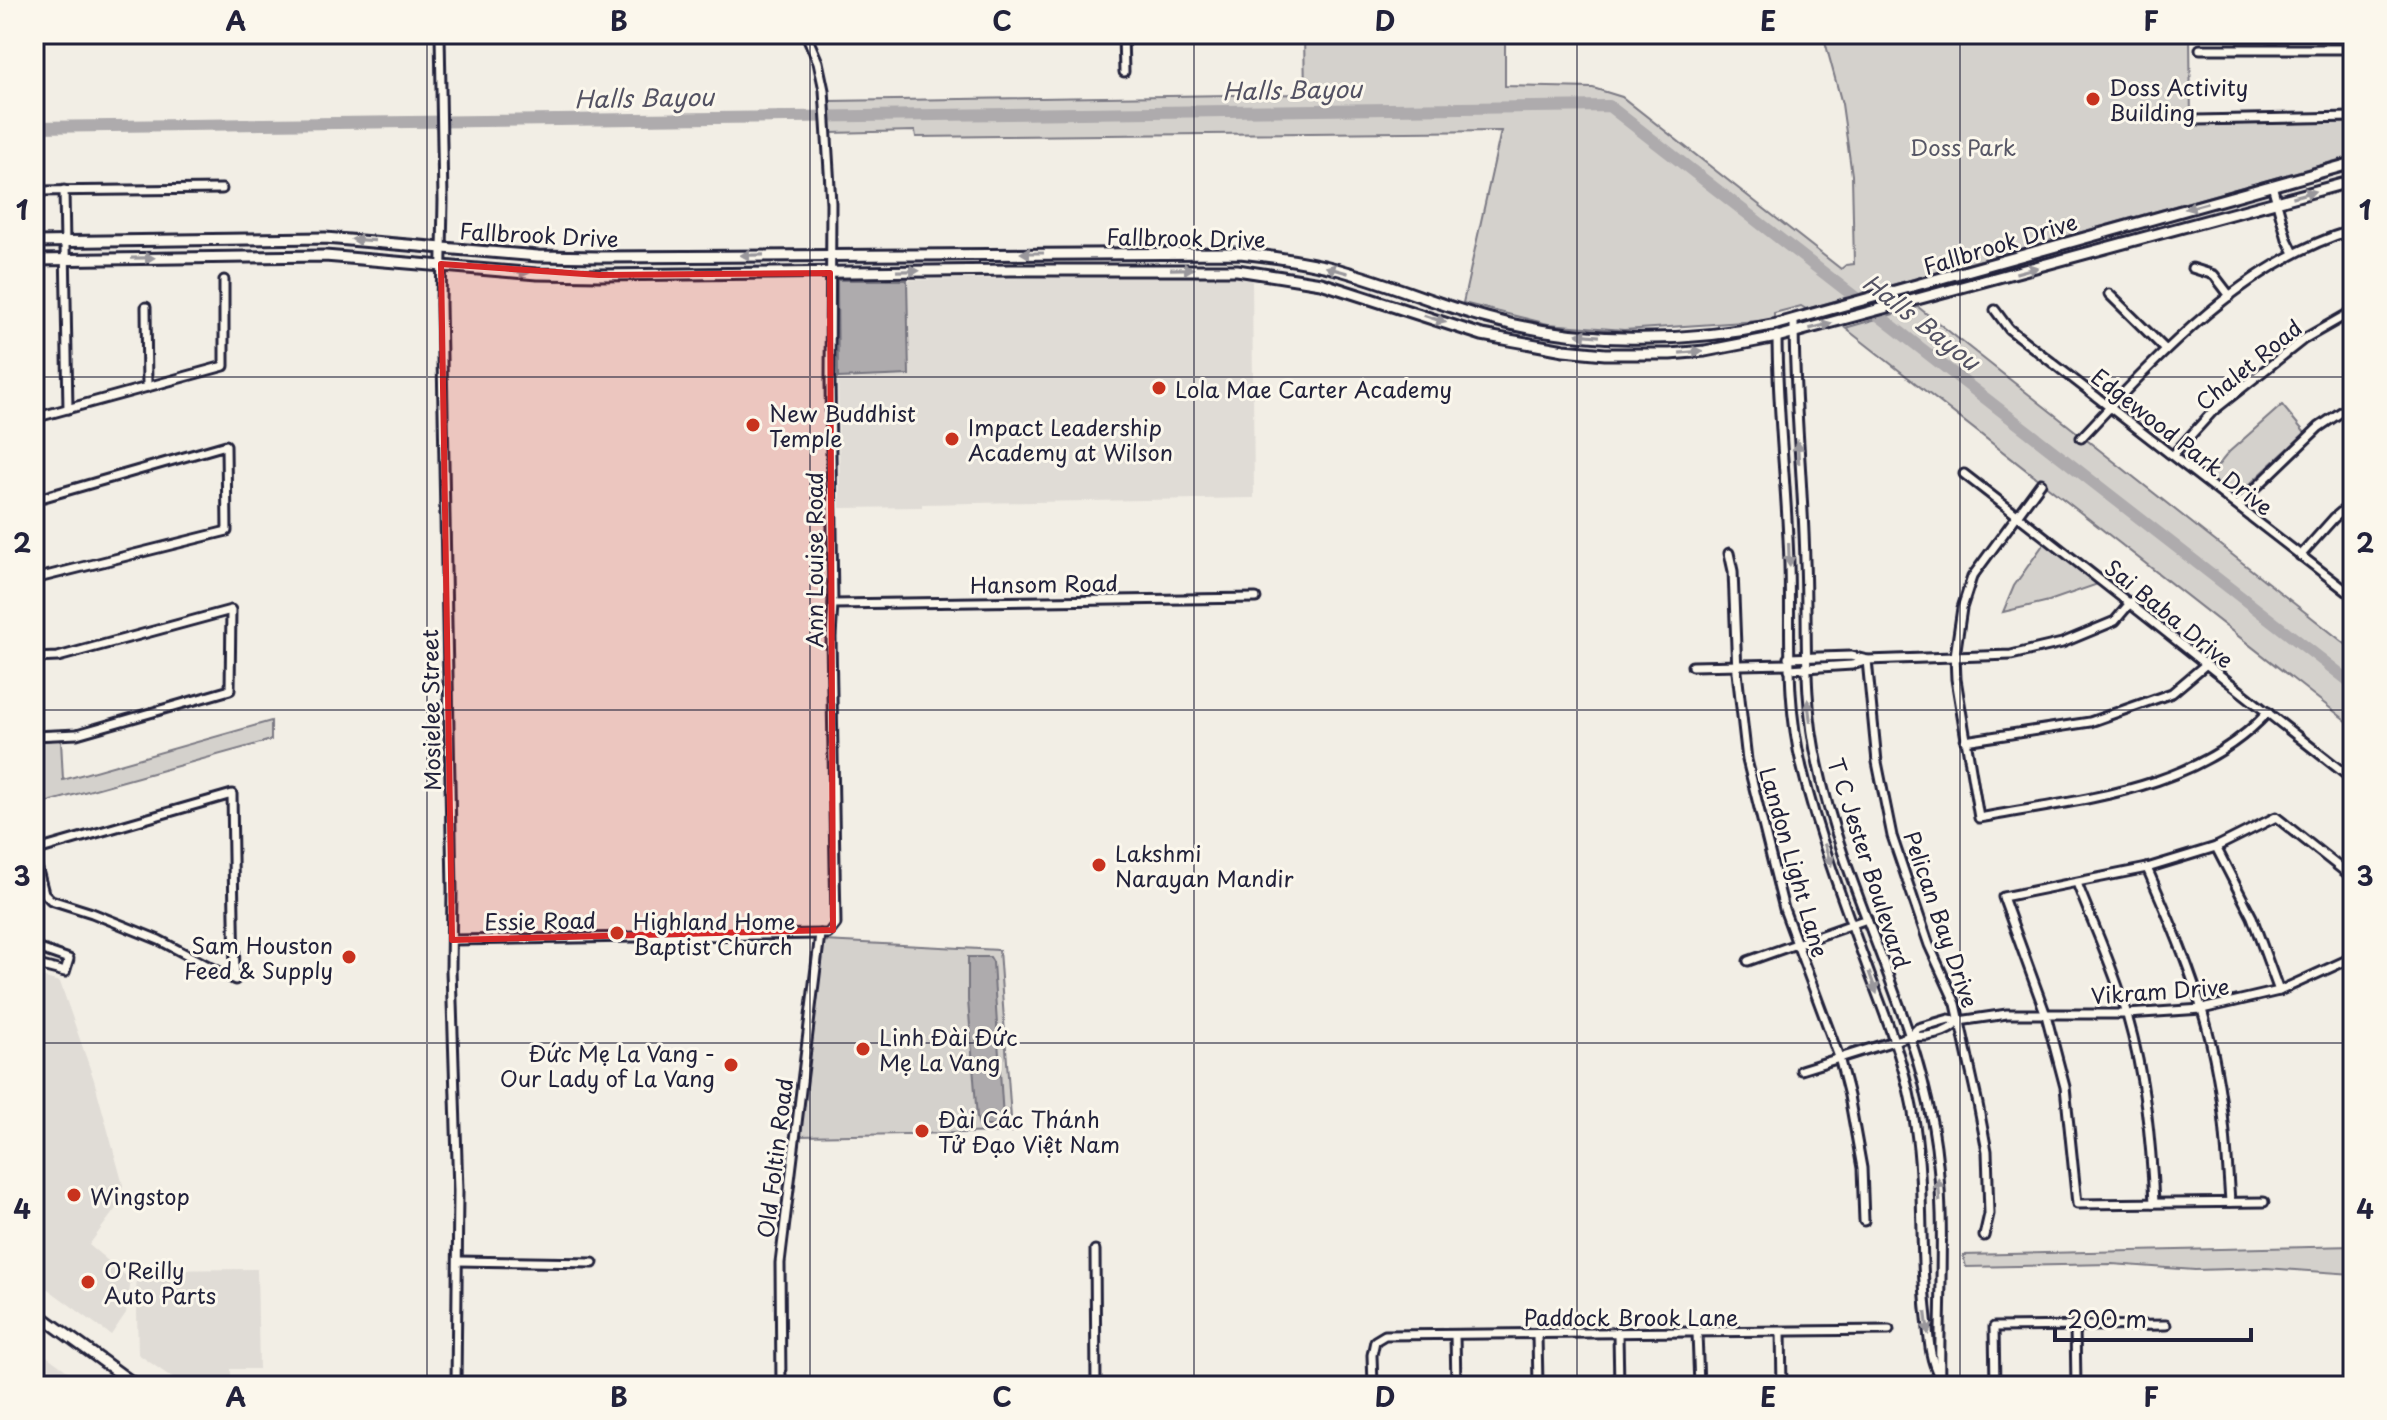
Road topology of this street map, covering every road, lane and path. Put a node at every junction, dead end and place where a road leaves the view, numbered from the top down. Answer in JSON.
{"nodes":[{"id":1,"x":440,"y":34,"type":"edge"},
{"id":2,"x":806,"y":34,"type":"edge"},
{"id":3,"x":1123,"y":34,"type":"edge"},
{"id":4,"x":2200,"y":49,"type":"dead end"},
{"id":5,"x":2353,"y":49,"type":"edge"},
{"id":6,"x":1124,"y":72,"type":"dead end"},
{"id":7,"x":2353,"y":117,"type":"edge"},
{"id":8,"x":2196,"y":120,"type":"dead end"},
{"id":9,"x":2353,"y":163,"type":"edge"},
{"id":10,"x":2353,"y":181,"type":"edge"},
{"id":11,"x":2272,"y":185,"type":"junction"},
{"id":12,"x":222,"y":189,"type":"dead end"},
{"id":13,"x":64,"y":190,"type":"junction"},
{"id":14,"x":34,"y":191,"type":"edge"},
{"id":15,"x":2277,"y":201,"type":"junction"},
{"id":16,"x":2126,"y":225,"type":"junction"},
{"id":17,"x":2353,"y":230,"type":"edge"},
{"id":18,"x":34,"y":242,"type":"edge"},
{"id":19,"x":65,"y":242,"type":"junction"},
{"id":20,"x":2130,"y":242,"type":"junction"},
{"id":21,"x":440,"y":246,"type":"junction"},
{"id":22,"x":1104,"y":253,"type":"junction"},
{"id":23,"x":1240,"y":253,"type":"junction"},
{"id":24,"x":2294,"y":253,"type":"junction"},
{"id":25,"x":830,"y":254,"type":"junction"},
{"id":26,"x":65,"y":259,"type":"junction"},
{"id":27,"x":34,"y":260,"type":"edge"},
{"id":28,"x":441,"y":264,"type":"junction"},
{"id":29,"x":1984,"y":267,"type":"junction"},
{"id":30,"x":2192,"y":268,"type":"dead end"},
{"id":31,"x":1104,"y":269,"type":"junction"},
{"id":32,"x":1237,"y":270,"type":"junction"},
{"id":33,"x":830,"y":273,"type":"junction"},
{"id":34,"x":224,"y":280,"type":"dead end"},
{"id":35,"x":1988,"y":281,"type":"junction"},
{"id":36,"x":2109,"y":294,"type":"dead end"},
{"id":37,"x":2230,"y":296,"type":"junction"},
{"id":38,"x":146,"y":307,"type":"dead end"},
{"id":39,"x":1995,"y":310,"type":"dead end"},
{"id":40,"x":2353,"y":311,"type":"edge"},
{"id":41,"x":1794,"y":320,"type":"junction"},
{"id":42,"x":1777,"y":324,"type":"junction"},
{"id":43,"x":1794,"y":333,"type":"junction"},
{"id":44,"x":1777,"y":337,"type":"junction"},
{"id":45,"x":2166,"y":350,"type":"junction"},
{"id":46,"x":147,"y":387,"type":"junction"},
{"id":47,"x":2353,"y":404,"type":"edge"},
{"id":48,"x":2110,"y":407,"type":"junction"},
{"id":49,"x":68,"y":409,"type":"junction"},
{"id":50,"x":34,"y":418,"type":"edge"},
{"id":51,"x":2081,"y":438,"type":"dead end"},
{"id":52,"x":2173,"y":455,"type":"junction"},
{"id":53,"x":1964,"y":474,"type":"dead end"},
{"id":54,"x":2041,"y":483,"type":"dead end"},
{"id":55,"x":34,"y":500,"type":"edge"},
{"id":56,"x":2353,"y":502,"type":"edge"},
{"id":57,"x":2238,"y":505,"type":"junction"},
{"id":58,"x":2017,"y":515,"type":"junction"},
{"id":59,"x":1729,"y":553,"type":"dead end"},
{"id":60,"x":2300,"y":556,"type":"junction"},
{"id":61,"x":34,"y":579,"type":"edge"},
{"id":62,"x":2353,"y":596,"type":"edge"},
{"id":63,"x":1256,"y":598,"type":"dead end"},
{"id":64,"x":2131,"y":602,"type":"junction"},
{"id":65,"x":833,"y":604,"type":"junction"},
{"id":66,"x":1955,"y":656,"type":"junction"},
{"id":67,"x":1805,"y":657,"type":"junction"},
{"id":68,"x":34,"y":658,"type":"edge"},
{"id":69,"x":1867,"y":660,"type":"junction"},
{"id":70,"x":1788,"y":664,"type":"junction"},
{"id":71,"x":2205,"y":665,"type":"junction"},
{"id":72,"x":1692,"y":666,"type":"dead end"},
{"id":73,"x":1736,"y":666,"type":"junction"},
{"id":74,"x":1805,"y":669,"type":"junction"},
{"id":75,"x":2268,"y":712,"type":"junction"},
{"id":76,"x":34,"y":736,"type":"edge"},
{"id":77,"x":1965,"y":741,"type":"junction"},
{"id":78,"x":2353,"y":780,"type":"edge"},
{"id":79,"x":2216,"y":847,"type":"junction"},
{"id":80,"x":34,"y":853,"type":"edge"},
{"id":81,"x":2147,"y":868,"type":"junction"},
{"id":82,"x":2353,"y":878,"type":"edge"},
{"id":83,"x":2077,"y":883,"type":"junction"},
{"id":84,"x":1867,"y":919,"type":"junction"},
{"id":85,"x":1852,"y":925,"type":"junction"},
{"id":86,"x":820,"y":934,"type":"junction"},
{"id":87,"x":452,"y":940,"type":"junction"},
{"id":88,"x":1796,"y":944,"type":"junction"},
{"id":89,"x":34,"y":947,"type":"edge"},
{"id":90,"x":2353,"y":954,"type":"edge"},
{"id":91,"x":1748,"y":961,"type":"dead end"},
{"id":92,"x":34,"y":964,"type":"edge"},
{"id":93,"x":2279,"y":991,"type":"junction"},
{"id":94,"x":2202,"y":1009,"type":"junction"},
{"id":95,"x":2127,"y":1014,"type":"junction"},
{"id":96,"x":2046,"y":1015,"type":"junction"},
{"id":97,"x":1959,"y":1021,"type":"junction"},
{"id":98,"x":1910,"y":1036,"type":"junction"},
{"id":99,"x":1895,"y":1041,"type":"junction"},
{"id":100,"x":1839,"y":1057,"type":"junction"},
{"id":101,"x":1801,"y":1070,"type":"dead end"},
{"id":102,"x":2230,"y":1202,"type":"junction"},
{"id":103,"x":2264,"y":1202,"type":"dead end"},
{"id":104,"x":2154,"y":1203,"type":"junction"},
{"id":105,"x":1864,"y":1221,"type":"dead end"},
{"id":106,"x":1984,"y":1236,"type":"dead end"},
{"id":107,"x":1095,"y":1250,"type":"dead end"},
{"id":108,"x":458,"y":1261,"type":"junction"},
{"id":109,"x":593,"y":1263,"type":"dead end"},
{"id":110,"x":1922,"y":1268,"type":"junction"},
{"id":111,"x":1940,"y":1268,"type":"junction"},
{"id":112,"x":34,"y":1311,"type":"edge"},
{"id":113,"x":2166,"y":1325,"type":"dead end"},
{"id":114,"x":2075,"y":1326,"type":"junction"},
{"id":115,"x":1889,"y":1330,"type":"dead end"},
{"id":116,"x":1781,"y":1332,"type":"junction"},
{"id":117,"x":1697,"y":1333,"type":"junction"},
{"id":118,"x":1618,"y":1334,"type":"junction"},
{"id":119,"x":1455,"y":1335,"type":"junction"},
{"id":120,"x":1537,"y":1335,"type":"junction"},
{"id":121,"x":1940,"y":1381,"type":"edge"},
{"id":122,"x":137,"y":1386,"type":"edge"},
{"id":123,"x":456,"y":1386,"type":"edge"},
{"id":124,"x":781,"y":1386,"type":"edge"},
{"id":125,"x":1096,"y":1386,"type":"edge"},
{"id":126,"x":1373,"y":1386,"type":"edge"},
{"id":127,"x":1456,"y":1386,"type":"edge"},
{"id":128,"x":1538,"y":1386,"type":"edge"},
{"id":129,"x":1619,"y":1386,"type":"edge"},
{"id":130,"x":1699,"y":1386,"type":"edge"},
{"id":131,"x":1782,"y":1386,"type":"edge"},
{"id":132,"x":1995,"y":1386,"type":"edge"},
{"id":133,"x":2076,"y":1386,"type":"edge"}],
"edges":[{"from":1,"to":21,"type":"street","name":"Mosielee Street"},
{"from":2,"to":25,"type":"street","name":"Ann Louise Road"},
{"from":3,"to":6,"type":"street"},
{"from":4,"to":5,"type":"street"},
{"from":7,"to":8,"type":"street"},
{"from":9,"to":11,"type":"main road","name":"Fallbrook Drive"},
{"from":15,"to":10,"type":"main road","name":"Fallbrook Drive","one_way":true},
{"from":11,"to":15,"type":"street"},
{"from":11,"to":16,"type":"main road","name":"Fallbrook Drive","one_way":true},
{"from":12,"to":13,"type":"street"},
{"from":13,"to":14,"type":"street"},
{"from":13,"to":19,"type":"street"},
{"from":15,"to":20,"type":"main road","name":"Fallbrook Drive"},
{"from":15,"to":24,"type":"street"},
{"from":16,"to":20,"type":"main road"},
{"from":16,"to":29,"type":"main road","name":"Fallbrook Drive"},
{"from":17,"to":24,"type":"street"},
{"from":18,"to":19,"type":"main road","name":"Fallbrook Drive"},
{"from":21,"to":19,"type":"main road","name":"Fallbrook Drive","one_way":true},
{"from":19,"to":26,"type":"street"},
{"from":35,"to":20,"type":"main road","name":"Fallbrook Drive","one_way":true},
{"from":25,"to":21,"type":"main road","name":"Fallbrook Drive","one_way":true},
{"from":21,"to":28,"type":"street","name":"Mosielee Street"},
{"from":22,"to":23,"type":"main road","name":"Fallbrook Drive"},
{"from":22,"to":25,"type":"main road","name":"Fallbrook Drive","one_way":true},
{"from":22,"to":31,"type":"main road"},
{"from":23,"to":32,"type":"main road"},
{"from":42,"to":23,"type":"main road","name":"Fallbrook Drive","one_way":true},
{"from":24,"to":37,"type":"street"},
{"from":25,"to":33,"type":"street","name":"Ann Louise Road"},
{"from":26,"to":27,"type":"main road","name":"Fallbrook Drive"},
{"from":26,"to":28,"type":"main road","name":"Fallbrook Drive","one_way":true},
{"from":26,"to":49,"type":"street"},
{"from":28,"to":33,"type":"main road","name":"Fallbrook Drive","one_way":true},
{"from":28,"to":87,"type":"street","name":"Mosielee Street"},
{"from":29,"to":35,"type":"main road"},
{"from":29,"to":41,"type":"main road","name":"Fallbrook Drive"},
{"from":30,"to":37,"type":"street"},
{"from":31,"to":32,"type":"main road","name":"Fallbrook Drive","one_way":true},
{"from":33,"to":31,"type":"main road","name":"Fallbrook Drive","one_way":true},
{"from":32,"to":44,"type":"main road","name":"Fallbrook Drive","one_way":true},
{"from":33,"to":65,"type":"street","name":"Ann Louise Road"},
{"from":34,"to":46,"type":"street"},
{"from":43,"to":35,"type":"main road","name":"Fallbrook Drive","one_way":true},
{"from":36,"to":45,"type":"street"},
{"from":37,"to":45,"type":"street"},
{"from":38,"to":46,"type":"street"},
{"from":39,"to":48,"type":"street","name":"Edgewood Park Drive"},
{"from":40,"to":52,"type":"street","name":"Chalet Road"},
{"from":41,"to":42,"type":"main road","name":"Fallbrook Drive"},
{"from":41,"to":43,"type":"street","name":"T C Jester Boulevard"},
{"from":42,"to":44,"type":"street","name":"T C Jester Boulevard"},
{"from":43,"to":44,"type":"main road","name":"Fallbrook Drive"},
{"from":67,"to":43,"type":"street","name":"T C Jester Boulevard","one_way":true},
{"from":44,"to":70,"type":"street","name":"T C Jester Boulevard","one_way":true},
{"from":45,"to":48,"type":"street"},
{"from":46,"to":49,"type":"street"},
{"from":47,"to":57,"type":"street"},
{"from":48,"to":51,"type":"street"},
{"from":48,"to":52,"type":"street","name":"Edgewood Park Drive"},
{"from":49,"to":50,"type":"street"},
{"from":52,"to":57,"type":"street","name":"Edgewood Park Drive"},
{"from":53,"to":58,"type":"street","name":"Sai Baba Drive"},
{"from":54,"to":58,"type":"street"},
{"from":55,"to":61,"type":"street"},
{"from":56,"to":60,"type":"street"},
{"from":57,"to":60,"type":"street","name":"Edgewood Park Drive"},
{"from":58,"to":64,"type":"street","name":"Sai Baba Drive"},
{"from":58,"to":66,"type":"street"},
{"from":59,"to":73,"type":"street","name":"Landon Light Lane"},
{"from":60,"to":62,"type":"street","name":"Edgewood Park Drive"},
{"from":63,"to":65,"type":"street","name":"Hansom Road"},
{"from":64,"to":66,"type":"street"},
{"from":64,"to":71,"type":"street","name":"Sai Baba Drive"},
{"from":65,"to":86,"type":"street","name":"Ann Louise Road"},
{"from":66,"to":69,"type":"street"},
{"from":66,"to":77,"type":"street"},
{"from":67,"to":69,"type":"street"},
{"from":67,"to":70,"type":"street"},
{"from":67,"to":74,"type":"street","name":"T C Jester Boulevard"},
{"from":68,"to":76,"type":"street"},
{"from":69,"to":74,"type":"street"},
{"from":69,"to":97,"type":"street","name":"Pelican Bay Drive"},
{"from":70,"to":73,"type":"street"},
{"from":70,"to":74,"type":"street"},
{"from":70,"to":85,"type":"street","name":"T C Jester Boulevard","one_way":true},
{"from":71,"to":75,"type":"street","name":"Sai Baba Drive"},
{"from":71,"to":77,"type":"street"},
{"from":72,"to":73,"type":"street"},
{"from":73,"to":88,"type":"street","name":"Landon Light Lane"},
{"from":84,"to":74,"type":"street","name":"T C Jester Boulevard","one_way":true},
{"from":75,"to":77,"type":"street"},
{"from":75,"to":78,"type":"street","name":"Sai Baba Drive"},
{"from":79,"to":81,"type":"street"},
{"from":79,"to":82,"type":"street"},
{"from":79,"to":93,"type":"street"},
{"from":80,"to":80,"type":"street"},
{"from":81,"to":83,"type":"street"},
{"from":81,"to":94,"type":"street"},
{"from":83,"to":95,"type":"street"},
{"from":83,"to":96,"type":"street"},
{"from":84,"to":85,"type":"street"},
{"from":84,"to":98,"type":"street","name":"T C Jester Boulevard"},
{"from":85,"to":88,"type":"street"},
{"from":85,"to":99,"type":"street","name":"T C Jester Boulevard","one_way":true},
{"from":86,"to":87,"type":"street","name":"Essie Road"},
{"from":86,"to":124,"type":"street","name":"Old Foltin Road"},
{"from":87,"to":108,"type":"street","name":"Mosielee Street"},
{"from":88,"to":91,"type":"street"},
{"from":88,"to":100,"type":"street","name":"Landon Light Lane"},
{"from":89,"to":92,"type":"street"},
{"from":90,"to":93,"type":"street","name":"Vikram Drive"},
{"from":93,"to":94,"type":"street","name":"Vikram Drive"},
{"from":94,"to":95,"type":"street","name":"Vikram Drive"},
{"from":94,"to":102,"type":"street"},
{"from":95,"to":96,"type":"street","name":"Vikram Drive"},
{"from":95,"to":104,"type":"street"},
{"from":96,"to":97,"type":"street","name":"Vikram Drive"},
{"from":96,"to":104,"type":"street"},
{"from":97,"to":98,"type":"street","name":"Vikram Drive"},
{"from":97,"to":106,"type":"street","name":"Pelican Bay Drive"},
{"from":98,"to":99,"type":"street","name":"Vikram Drive"},
{"from":111,"to":98,"type":"street","name":"T C Jester Boulevard","one_way":true},
{"from":99,"to":100,"type":"street","name":"Vikram Drive"},
{"from":99,"to":110,"type":"street","name":"T C Jester Boulevard"},
{"from":100,"to":101,"type":"street","name":"Vikram Drive"},
{"from":100,"to":105,"type":"street","name":"Landon Light Lane"},
{"from":102,"to":103,"type":"street"},
{"from":102,"to":104,"type":"street"},
{"from":107,"to":125,"type":"street"},
{"from":108,"to":109,"type":"street"},
{"from":108,"to":123,"type":"street","name":"Mosielee Street"},
{"from":110,"to":111,"type":"street"},
{"from":110,"to":121,"type":"street","name":"T C Jester Boulevard","one_way":true},
{"from":111,"to":121,"type":"street","name":"T C Jester Boulevard"},
{"from":112,"to":122,"type":"main road"},
{"from":113,"to":114,"type":"street"},
{"from":114,"to":132,"type":"street"},
{"from":114,"to":133,"type":"street"},
{"from":115,"to":116,"type":"street","name":"Paddock Brook Lane"},
{"from":116,"to":117,"type":"street","name":"Paddock Brook Lane"},
{"from":116,"to":131,"type":"street"},
{"from":117,"to":118,"type":"street","name":"Paddock Brook Lane"},
{"from":117,"to":130,"type":"street"},
{"from":118,"to":120,"type":"street","name":"Paddock Brook Lane"},
{"from":118,"to":129,"type":"street"},
{"from":119,"to":120,"type":"street","name":"Paddock Brook Lane"},
{"from":119,"to":126,"type":"street","name":"Paddock Brook Lane"},
{"from":119,"to":127,"type":"street"},
{"from":120,"to":128,"type":"street"}]}
